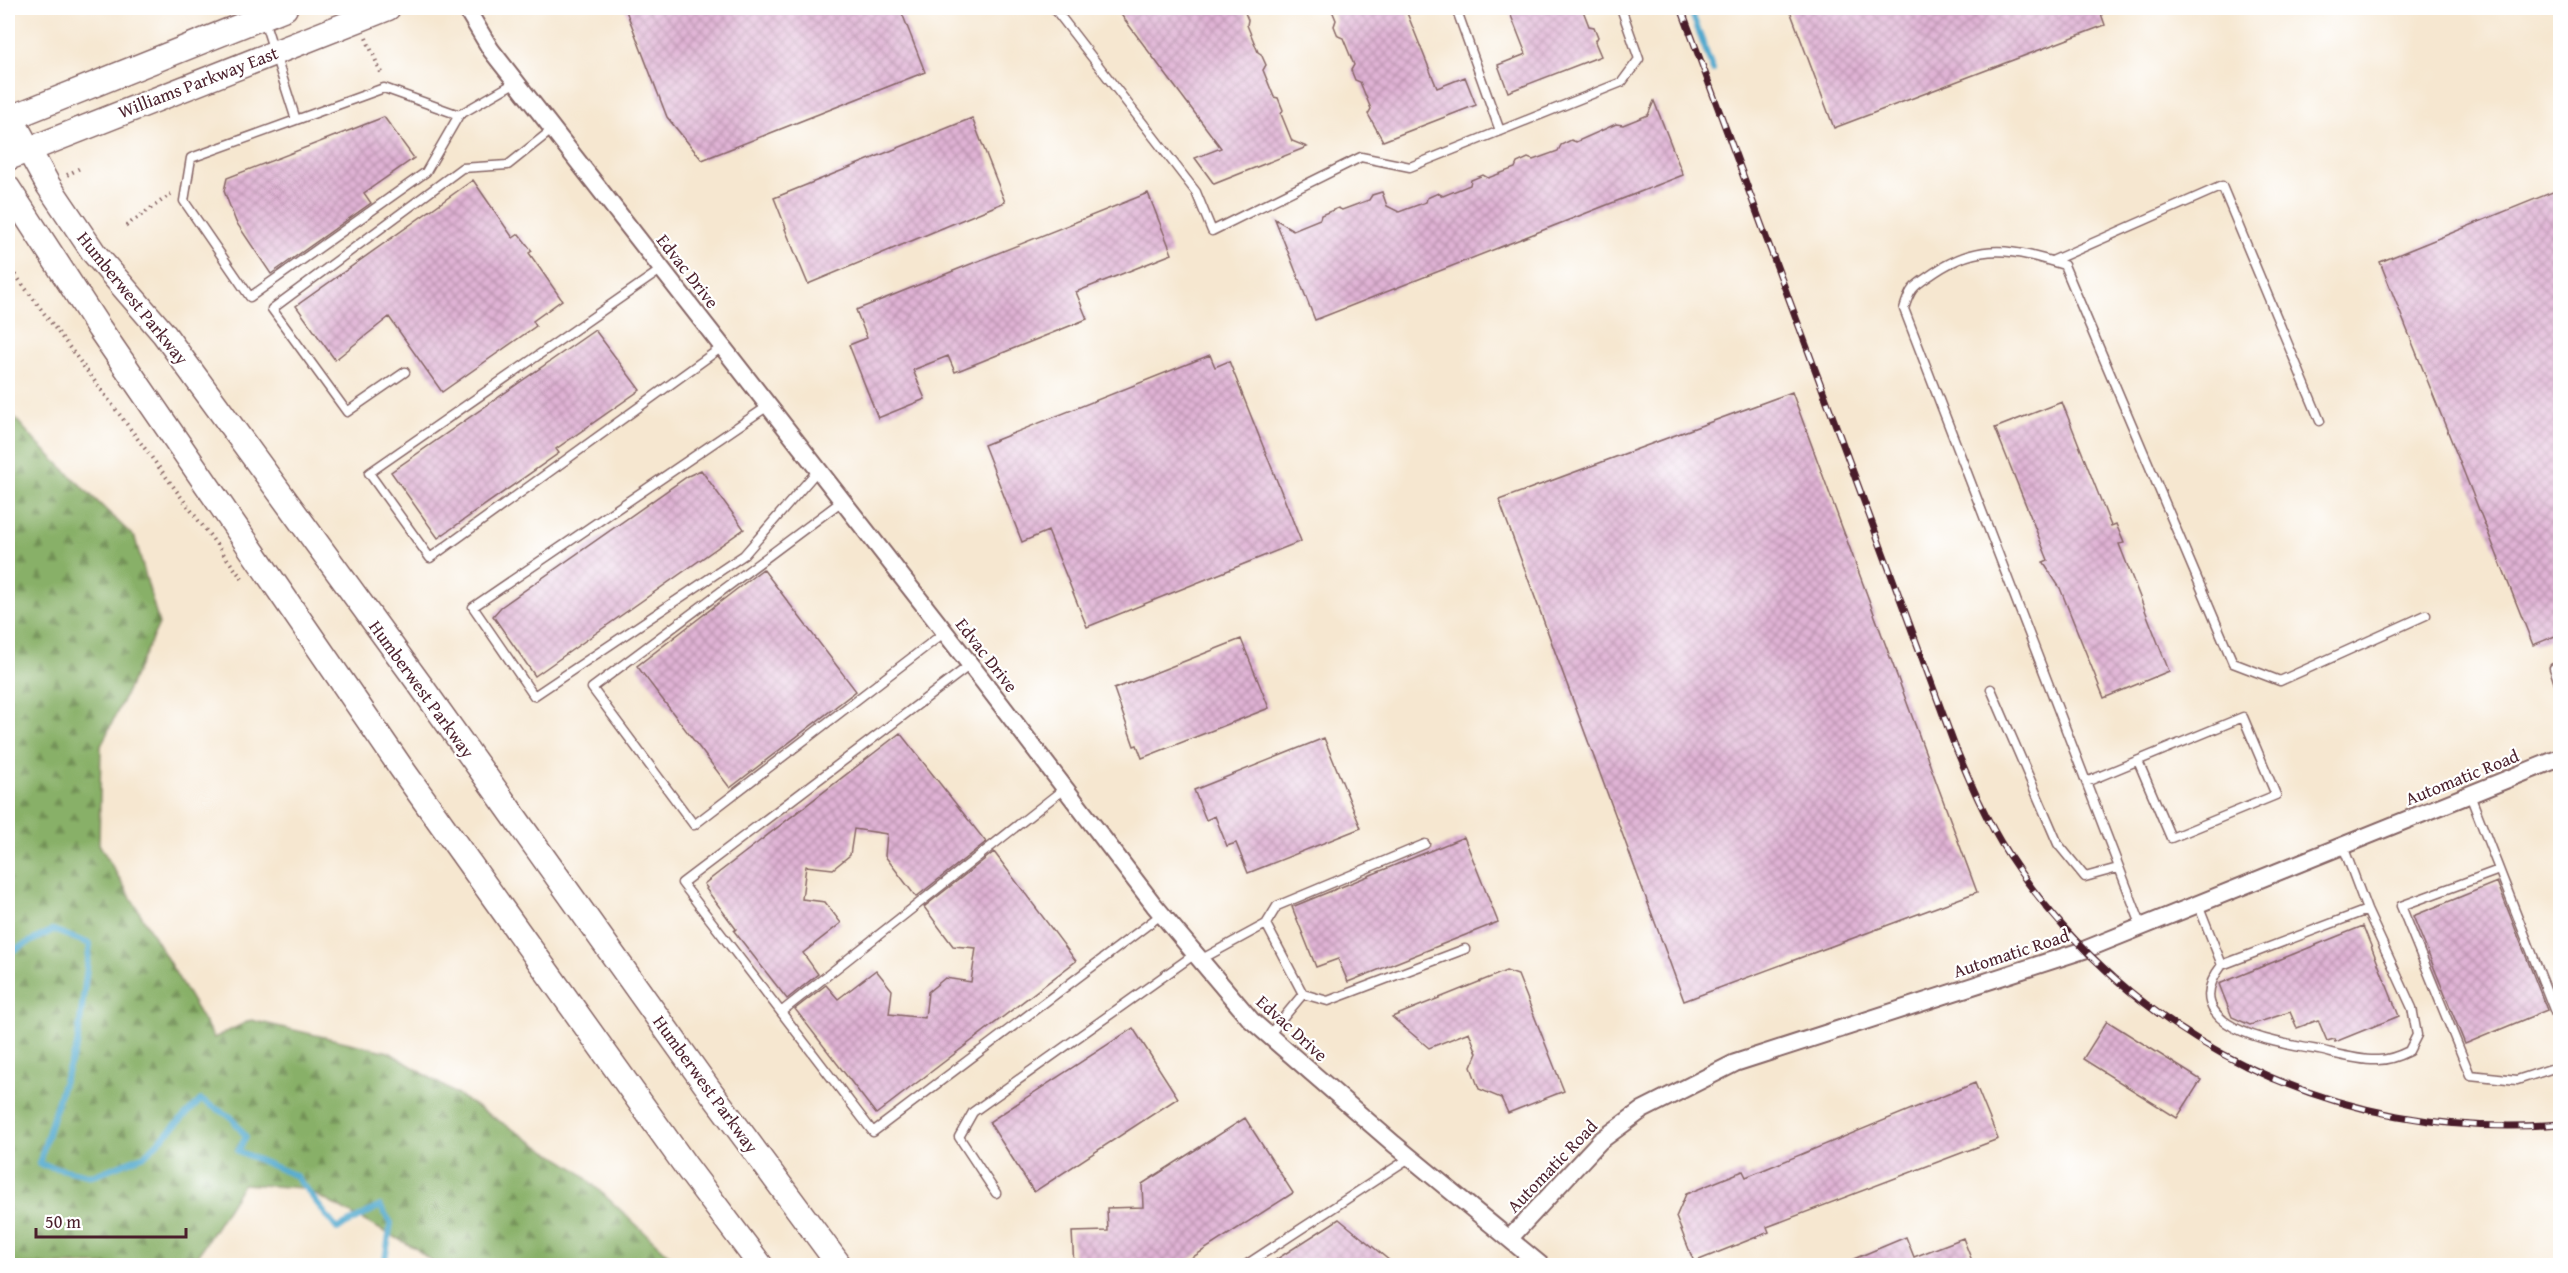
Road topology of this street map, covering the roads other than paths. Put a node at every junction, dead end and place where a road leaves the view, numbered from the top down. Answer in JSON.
{"nodes":[{"id":1,"x":388,"y":8,"type":"edge"},
{"id":2,"x":466,"y":8,"type":"edge"},
{"id":3,"x":1054,"y":8,"type":"edge"},
{"id":4,"x":1456,"y":8,"type":"edge"},
{"id":5,"x":1621,"y":8,"type":"edge"},
{"id":6,"x":274,"y":12,"type":"edge"},
{"id":7,"x":275,"y":52,"type":"junction"},
{"id":8,"x":516,"y":82,"type":"junction"},
{"id":9,"x":459,"y":115,"type":"junction"},
{"id":10,"x":9,"y":116,"type":"edge"},
{"id":11,"x":296,"y":120,"type":"junction"},
{"id":12,"x":553,"y":129,"type":"junction"},
{"id":13,"x":1500,"y":131,"type":"junction"},
{"id":14,"x":17,"y":154,"type":"edge"},
{"id":15,"x":8,"y":188,"type":"edge"},
{"id":16,"x":2052,"y":261,"type":"junction"},
{"id":17,"x":662,"y":269,"type":"junction"},
{"id":18,"x":722,"y":347,"type":"junction"},
{"id":19,"x":405,"y":372,"type":"dead end"},
{"id":20,"x":768,"y":406,"type":"junction"},
{"id":21,"x":2320,"y":421,"type":"dead end"},
{"id":22,"x":818,"y":470,"type":"junction"},
{"id":23,"x":842,"y":501,"type":"junction"},
{"id":24,"x":2426,"y":615,"type":"dead end"},
{"id":25,"x":945,"y":632,"type":"junction"},
{"id":26,"x":970,"y":665,"type":"junction"},
{"id":27,"x":2560,"y":665,"type":"edge"},
{"id":28,"x":2560,"y":686,"type":"edge"},
{"id":29,"x":1991,"y":689,"type":"dead end"},
{"id":30,"x":2560,"y":758,"type":"edge"},
{"id":31,"x":2138,"y":761,"type":"junction"},
{"id":32,"x":2086,"y":782,"type":"junction"},
{"id":33,"x":1065,"y":788,"type":"junction"},
{"id":34,"x":2470,"y":795,"type":"junction"},
{"id":35,"x":1425,"y":844,"type":"dead end"},
{"id":36,"x":2343,"y":846,"type":"junction"},
{"id":37,"x":2118,"y":868,"type":"junction"},
{"id":38,"x":2499,"y":870,"type":"junction"},
{"id":39,"x":2198,"y":904,"type":"junction"},
{"id":40,"x":2367,"y":910,"type":"junction"},
{"id":41,"x":1162,"y":914,"type":"junction"},
{"id":42,"x":1266,"y":924,"type":"junction"},
{"id":43,"x":2142,"y":927,"type":"junction"},
{"id":44,"x":1465,"y":949,"type":"dead end"},
{"id":45,"x":1198,"y":957,"type":"junction"},
{"id":46,"x":2222,"y":965,"type":"junction"},
{"id":47,"x":1303,"y":994,"type":"junction"},
{"id":48,"x":781,"y":1012,"type":"junction"},
{"id":49,"x":2560,"y":1025,"type":"edge"},
{"id":50,"x":1269,"y":1035,"type":"junction"},
{"id":51,"x":2560,"y":1066,"type":"edge"},
{"id":52,"x":1411,"y":1157,"type":"junction"},
{"id":53,"x":996,"y":1193,"type":"dead end"},
{"id":54,"x":1510,"y":1238,"type":"junction"},
{"id":55,"x":761,"y":1266,"type":"edge"},
{"id":56,"x":840,"y":1266,"type":"edge"},
{"id":57,"x":1244,"y":1266,"type":"edge"},
{"id":58,"x":1542,"y":1266,"type":"edge"}],
"edges":[{"from":1,"to":7,"type":"main road","name":"Williams Parkway East"},
{"from":2,"to":8,"type":"street","name":"Edvac Drive"},
{"from":3,"to":13,"type":"lane"},
{"from":4,"to":13,"type":"lane"},
{"from":5,"to":13,"type":"lane"},
{"from":6,"to":7,"type":"lane"},
{"from":6,"to":10,"type":"main road","name":"Williams Parkway East"},
{"from":7,"to":11,"type":"lane"},
{"from":7,"to":14,"type":"main road","name":"Williams Parkway East"},
{"from":8,"to":9,"type":"lane"},
{"from":8,"to":12,"type":"street","name":"Edvac Drive"},
{"from":9,"to":11,"type":"lane"},
{"from":9,"to":11,"type":"lane"},
{"from":10,"to":14,"type":"main road","name":"Humberwest Parkway"},
{"from":12,"to":17,"type":"street","name":"Edvac Drive"},
{"from":12,"to":19,"type":"lane"},
{"from":14,"to":56,"type":"main road","name":"Humberwest Parkway"},
{"from":15,"to":55,"type":"main road","name":"Humberwest Parkway"},
{"from":16,"to":21,"type":"lane"},
{"from":16,"to":24,"type":"lane"},
{"from":16,"to":32,"type":"lane"},
{"from":17,"to":18,"type":"street","name":"Edvac Drive"},
{"from":17,"to":18,"type":"lane"},
{"from":18,"to":20,"type":"street","name":"Edvac Drive"},
{"from":20,"to":22,"type":"street","name":"Edvac Drive"},
{"from":20,"to":22,"type":"lane"},
{"from":22,"to":23,"type":"street","name":"Edvac Drive"},
{"from":23,"to":25,"type":"street","name":"Edvac Drive"},
{"from":23,"to":25,"type":"lane"},
{"from":25,"to":26,"type":"street","name":"Edvac Drive"},
{"from":26,"to":33,"type":"street","name":"Edvac Drive"},
{"from":26,"to":48,"type":"lane"},
{"from":27,"to":28,"type":"lane"},
{"from":29,"to":37,"type":"lane"},
{"from":30,"to":34,"type":"street","name":"Automatic Road"},
{"from":31,"to":31,"type":"lane"},
{"from":31,"to":32,"type":"lane"},
{"from":32,"to":37,"type":"lane"},
{"from":33,"to":41,"type":"street","name":"Edvac Drive"},
{"from":33,"to":48,"type":"lane"},
{"from":34,"to":36,"type":"street","name":"Automatic Road"},
{"from":34,"to":38,"type":"lane"},
{"from":35,"to":42,"type":"lane"},
{"from":36,"to":39,"type":"street","name":"Automatic Road"},
{"from":36,"to":40,"type":"lane"},
{"from":37,"to":43,"type":"lane"},
{"from":38,"to":49,"type":"lane"},
{"from":38,"to":51,"type":"lane"},
{"from":39,"to":43,"type":"street","name":"Automatic Road"},
{"from":39,"to":46,"type":"lane"},
{"from":40,"to":46,"type":"lane"},
{"from":40,"to":46,"type":"lane"},
{"from":41,"to":45,"type":"street","name":"Edvac Drive"},
{"from":41,"to":48,"type":"lane"},
{"from":42,"to":45,"type":"lane"},
{"from":42,"to":47,"type":"lane"},
{"from":43,"to":54,"type":"street","name":"Automatic Road"},
{"from":44,"to":47,"type":"lane"},
{"from":45,"to":50,"type":"street","name":"Edvac Drive"},
{"from":45,"to":53,"type":"lane"},
{"from":47,"to":50,"type":"lane"},
{"from":50,"to":52,"type":"street","name":"Edvac Drive"},
{"from":52,"to":54,"type":"street","name":"Edvac Drive"},
{"from":52,"to":57,"type":"lane"},
{"from":54,"to":58,"type":"street","name":"Edvac Drive"}]}
